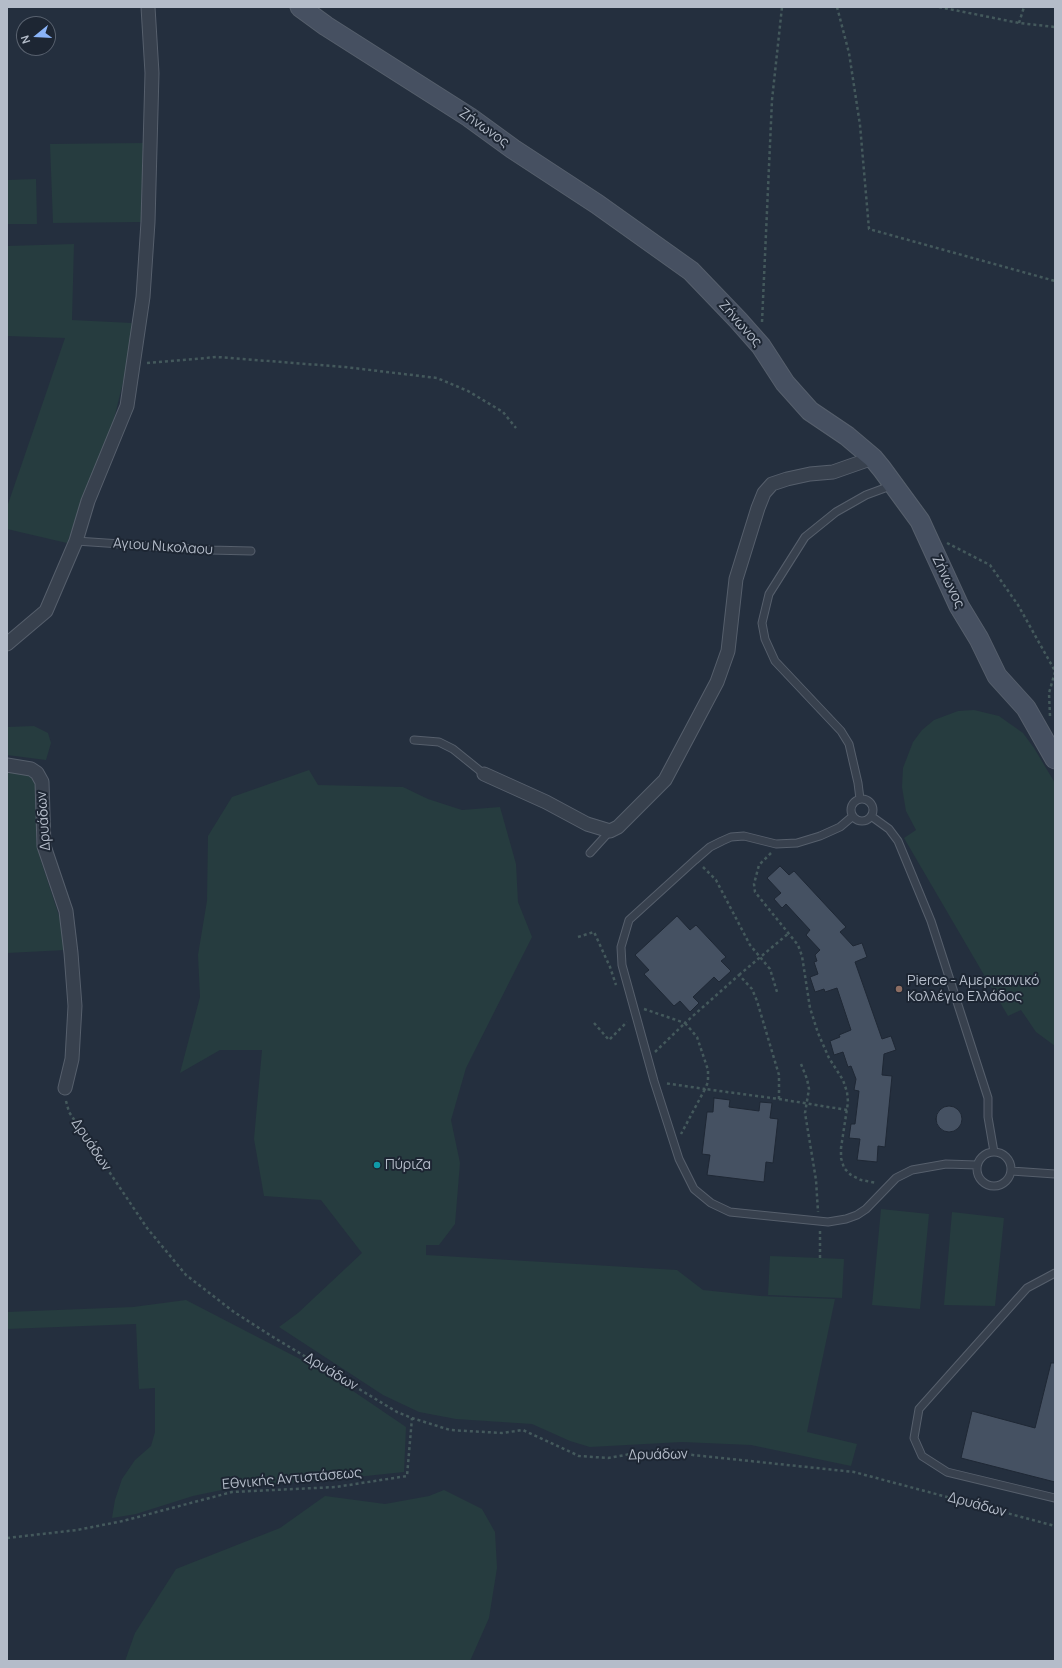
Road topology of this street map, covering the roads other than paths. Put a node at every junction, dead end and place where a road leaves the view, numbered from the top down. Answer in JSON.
{"nodes":[{"id":1,"x":148,"y":7,"type":"edge"},
{"id":2,"x":300,"y":7,"type":"edge"},
{"id":3,"x":873,"y":458,"type":"junction"},
{"id":4,"x":893,"y":485,"type":"junction"},
{"id":5,"x":76,"y":541,"type":"junction"},
{"id":6,"x":250,"y":551,"type":"dead end"},
{"id":7,"x":7,"y":644,"type":"edge"},
{"id":8,"x":414,"y":740,"type":"dead end"},
{"id":9,"x":1055,"y":759,"type":"edge"},
{"id":10,"x":7,"y":765,"type":"edge"},
{"id":11,"x":484,"y":774,"type":"joint"},
{"id":12,"x":860,"y":799,"type":"junction"},
{"id":13,"x":853,"y":816,"type":"junction"},
{"id":14,"x":871,"y":816,"type":"junction"},
{"id":15,"x":610,"y":831,"type":"junction"},
{"id":16,"x":590,"y":853,"type":"dead end"},
{"id":17,"x":65,"y":1088,"type":"road end"},
{"id":18,"x":994,"y":1152,"type":"junction"},
{"id":19,"x":977,"y":1165,"type":"junction"},
{"id":20,"x":1011,"y":1171,"type":"junction"},
{"id":21,"x":1055,"y":1174,"type":"edge"},
{"id":22,"x":1055,"y":1274,"type":"edge"},
{"id":23,"x":1055,"y":1498,"type":"edge"}],
"edges":[{"from":1,"to":5,"type":"street"},
{"from":2,"to":3,"type":"street","name":"Ζήνωνος"},
{"from":3,"to":4,"type":"street","name":"Ζήνωνος"},
{"from":3,"to":15,"type":"street"},
{"from":4,"to":9,"type":"street","name":"Ζήνωνος"},
{"from":4,"to":12,"type":"lane"},
{"from":5,"to":6,"type":"lane","name":"Αγιου Νικολαου"},
{"from":5,"to":7,"type":"street"},
{"from":8,"to":11,"type":"lane"},
{"from":10,"to":17,"type":"street","name":"Δρυάδων"},
{"from":11,"to":15,"type":"street"},
{"from":12,"to":13,"type":"lane"},
{"from":12,"to":14,"type":"lane"},
{"from":13,"to":14,"type":"lane"},
{"from":13,"to":19,"type":"lane"},
{"from":14,"to":18,"type":"lane"},
{"from":15,"to":16,"type":"lane"},
{"from":18,"to":19,"type":"lane"},
{"from":18,"to":20,"type":"lane"},
{"from":19,"to":20,"type":"lane"},
{"from":20,"to":21,"type":"lane"},
{"from":22,"to":23,"type":"lane"}]}
